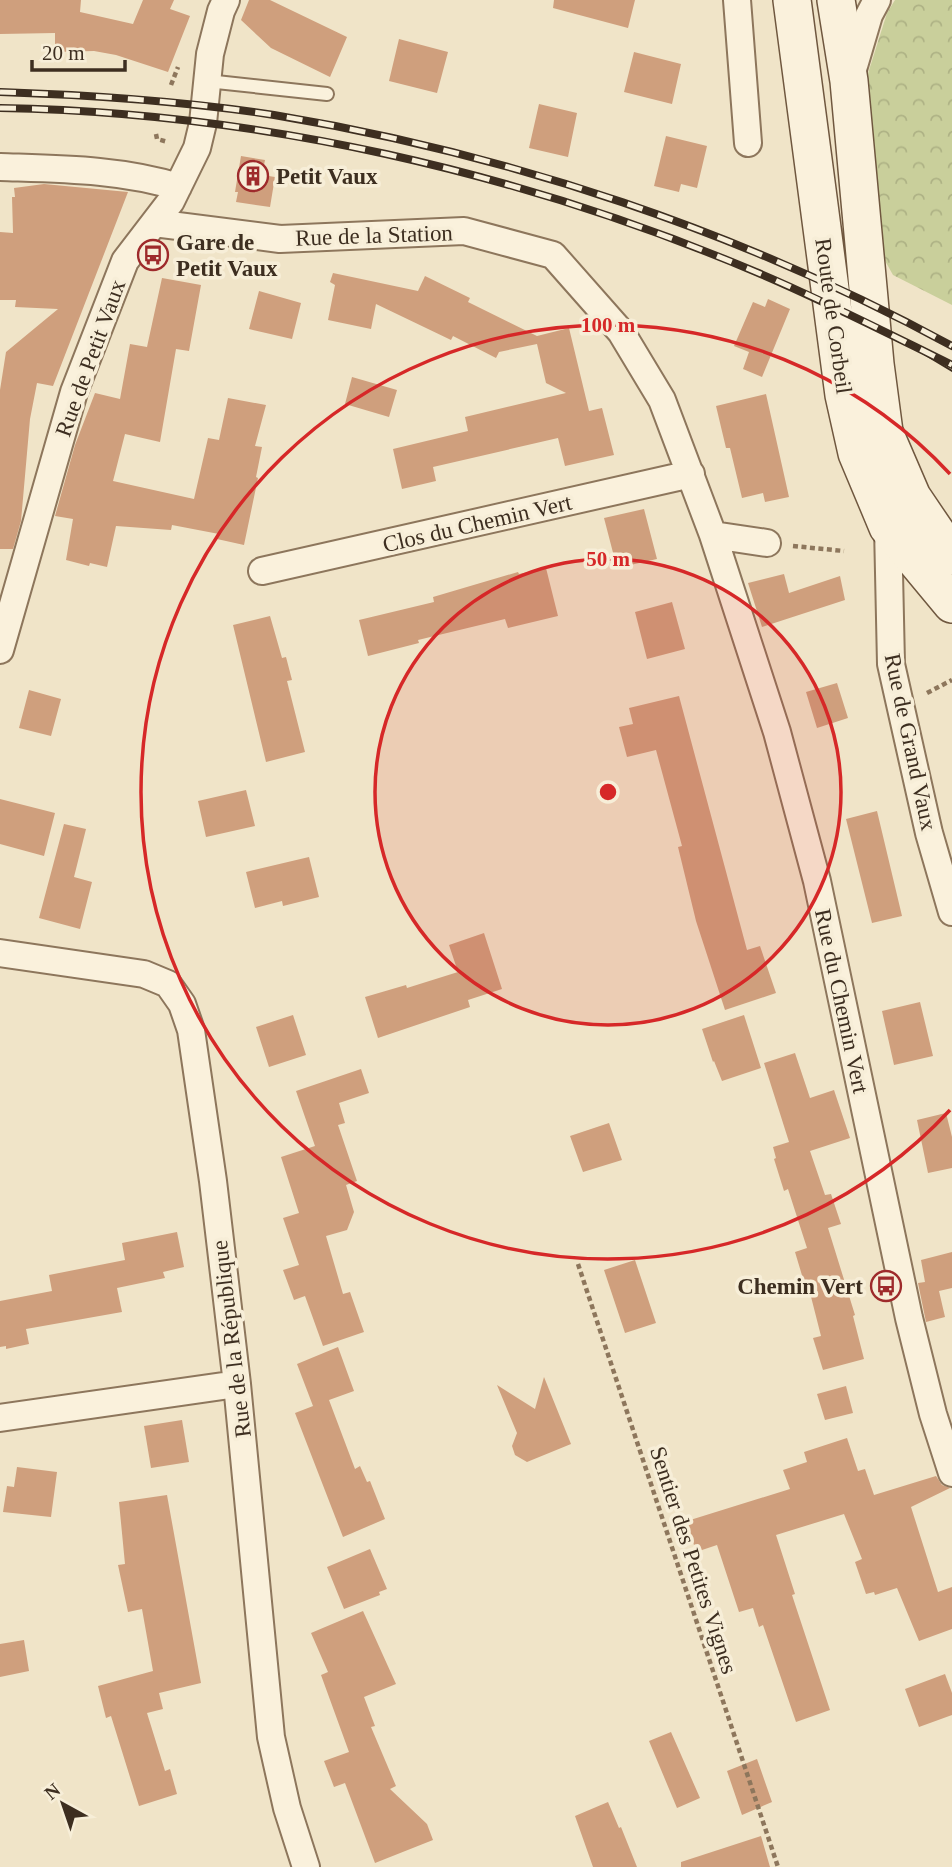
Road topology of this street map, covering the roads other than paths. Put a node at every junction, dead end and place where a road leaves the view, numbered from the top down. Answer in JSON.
{"nodes":[{"id":1,"x":226,"y":0,"type":"edge"},
{"id":2,"x":737,"y":0,"type":"edge"},
{"id":3,"x":792,"y":0,"type":"edge"},
{"id":4,"x":836,"y":0,"type":"edge"},
{"id":5,"x":877,"y":0,"type":"edge"},
{"id":6,"x":207,"y":81,"type":"junction"},
{"id":7,"x":849,"y":81,"type":"junction"},
{"id":8,"x":327,"y":94,"type":"dead end"},
{"id":9,"x":748,"y":143,"type":"dead end"},
{"id":10,"x":0,"y":167,"type":"edge"},
{"id":11,"x":178,"y":187,"type":"junction"},
{"id":12,"x":154,"y":223,"type":"junction"},
{"id":13,"x":691,"y":474,"type":"junction"},
{"id":14,"x":888,"y":527,"type":"junction"},
{"id":15,"x":713,"y":535,"type":"junction"},
{"id":16,"x":767,"y":543,"type":"road end"},
{"id":17,"x":952,"y":556,"type":"edge"},
{"id":18,"x":262,"y":571,"type":"dead end"},
{"id":19,"x":952,"y":604,"type":"edge"},
{"id":20,"x":0,"y":650,"type":"edge"},
{"id":21,"x":952,"y":912,"type":"edge"},
{"id":22,"x":0,"y":953,"type":"edge"},
{"id":23,"x":237,"y":1384,"type":"junction"},
{"id":24,"x":0,"y":1418,"type":"edge"},
{"id":25,"x":952,"y":1474,"type":"edge"},
{"id":26,"x":306,"y":1867,"type":"edge"}],
"edges":[{"from":1,"to":6,"type":"street","name":"Rue de Petit Vaux"},
{"from":2,"to":9,"type":"street"},
{"from":3,"to":14,"type":"main road","name":"Route de Corbeil"},
{"from":4,"to":7,"type":"main road","name":"Route de Corbeil"},
{"from":5,"to":7,"type":"street"},
{"from":6,"to":8,"type":"lane"},
{"from":6,"to":11,"type":"street","name":"Rue de Petit Vaux"},
{"from":7,"to":17,"type":"main road","name":"Route de Corbeil"},
{"from":10,"to":11,"type":"street"},
{"from":11,"to":12,"type":"street","name":"Rue de Petit Vaux"},
{"from":12,"to":13,"type":"street","name":"Rue de la Station"},
{"from":12,"to":20,"type":"street","name":"Rue de Petit Vaux"},
{"from":13,"to":15,"type":"street","name":"Rue de la Station"},
{"from":13,"to":18,"type":"street","name":"Clos du Chemin Vert"},
{"from":14,"to":19,"type":"main road","name":"Route de Corbeil"},
{"from":14,"to":21,"type":"street","name":"Rue de Grand Vaux"},
{"from":15,"to":16,"type":"street"},
{"from":15,"to":25,"type":"street","name":"Rue du Chemin Vert"},
{"from":22,"to":23,"type":"street","name":"Rue de la République"},
{"from":23,"to":24,"type":"street"},
{"from":23,"to":26,"type":"street","name":"Rue de la République"}]}
